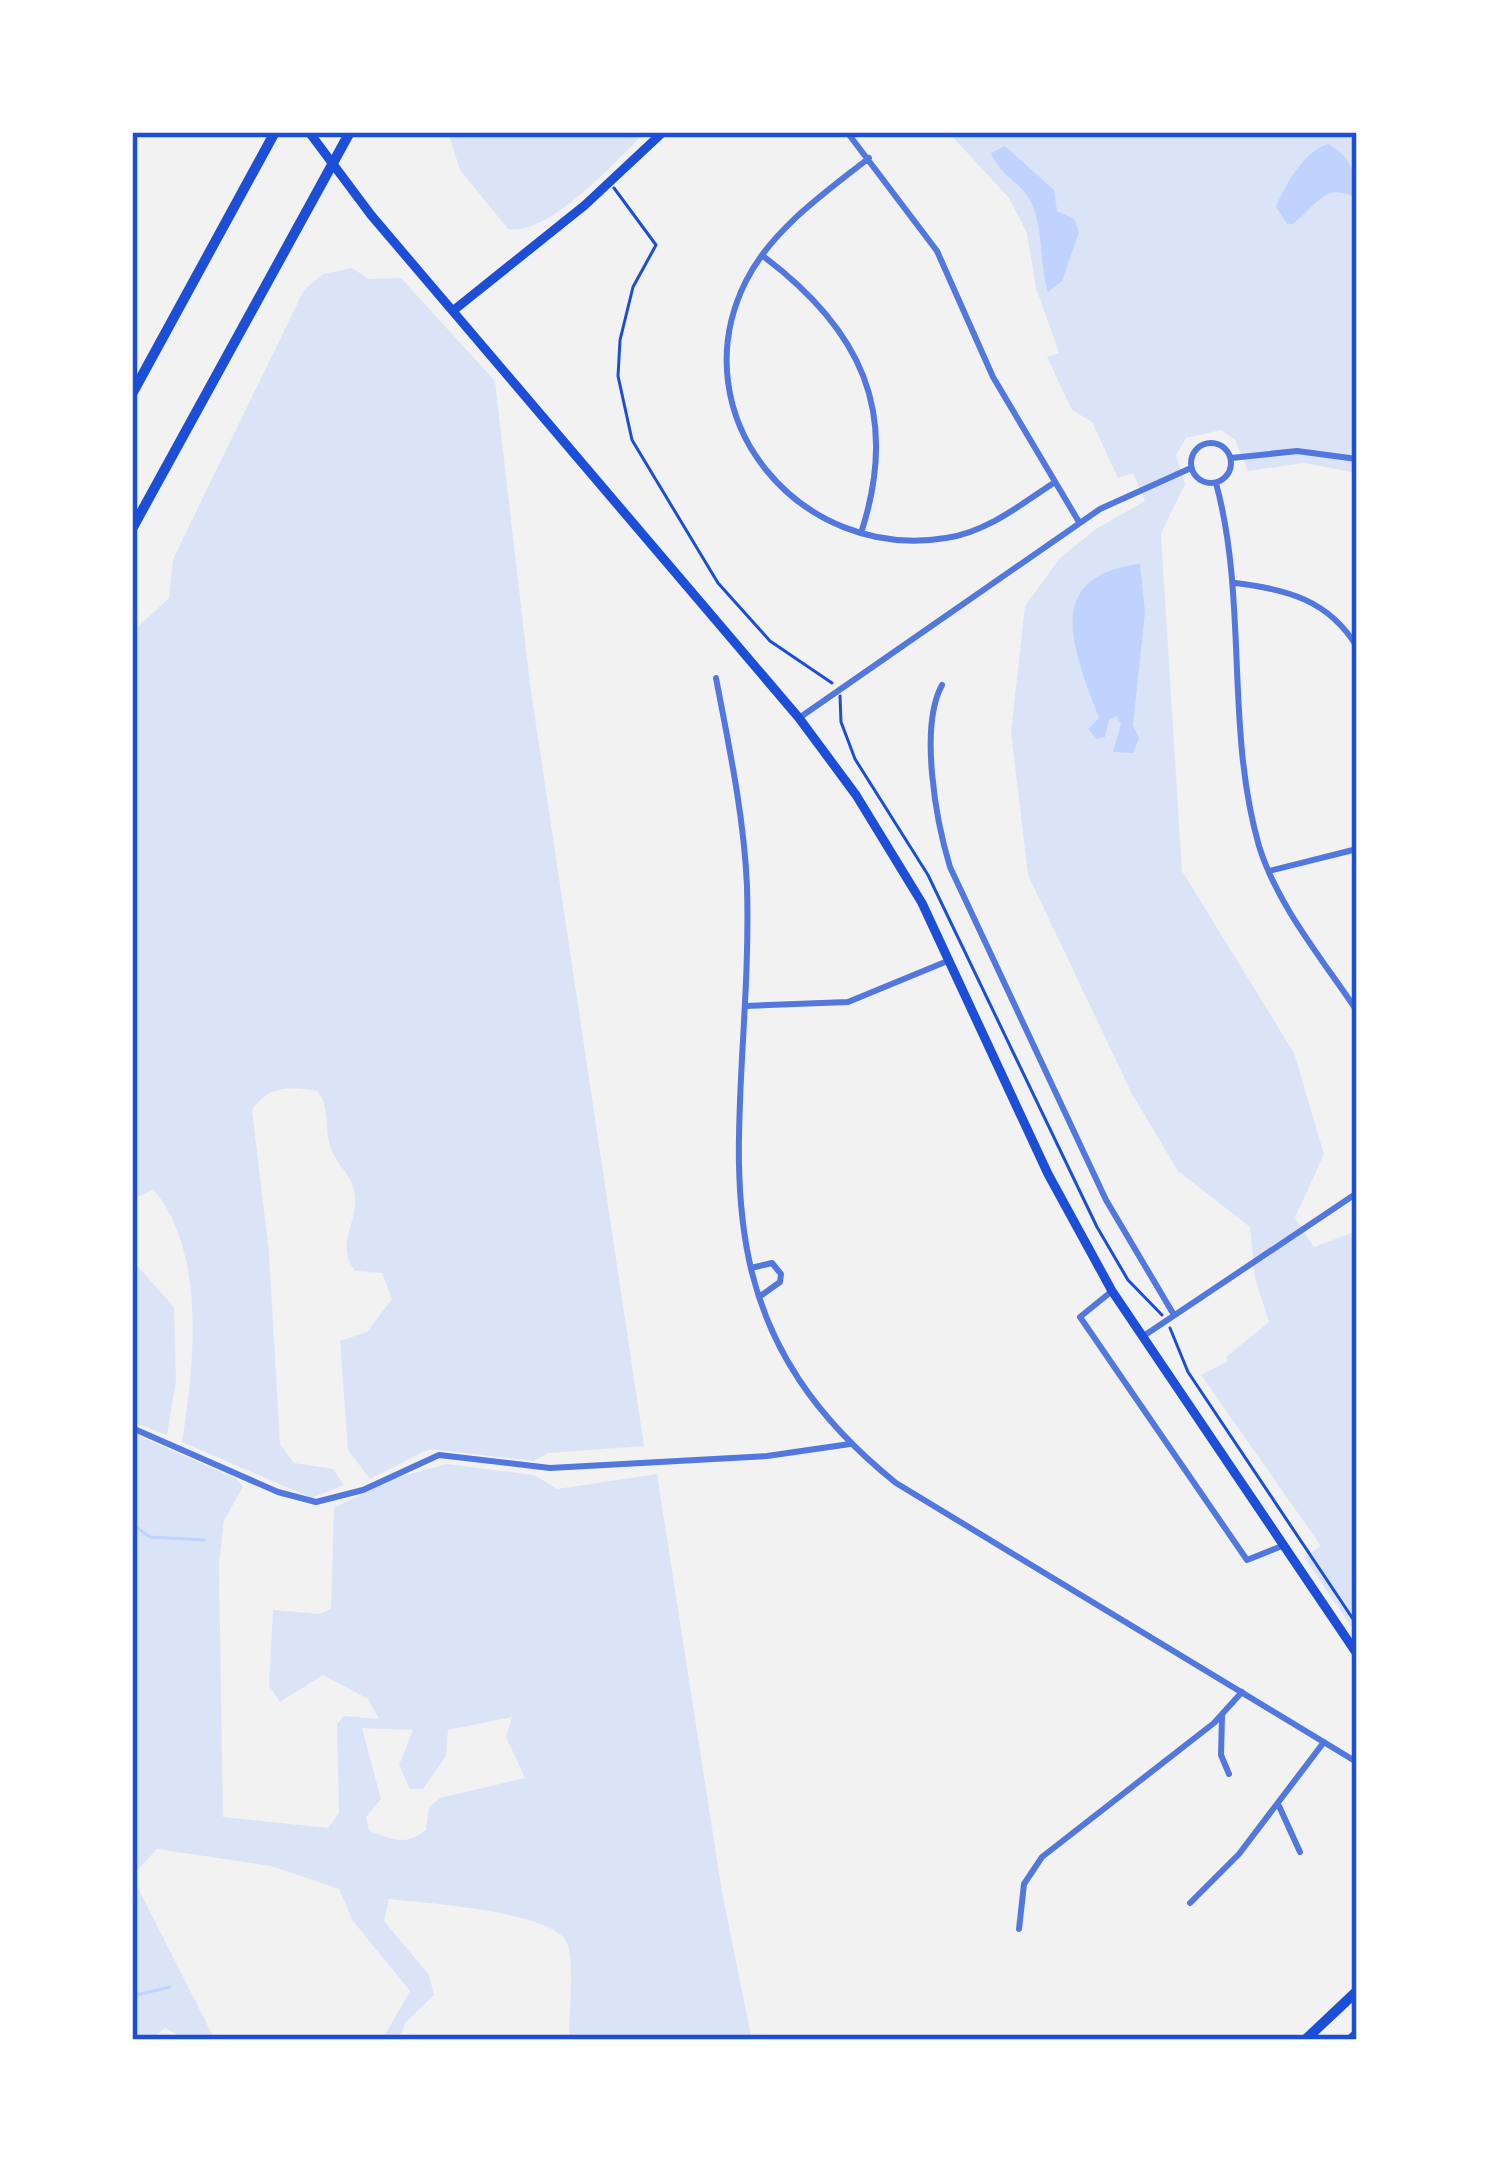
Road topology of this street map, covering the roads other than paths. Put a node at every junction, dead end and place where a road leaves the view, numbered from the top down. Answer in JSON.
{"nodes":[{"id":1,"x":275,"y":132,"type":"edge"},
{"id":2,"x":309,"y":132,"type":"edge"},
{"id":3,"x":350,"y":132,"type":"edge"},
{"id":4,"x":663,"y":132,"type":"edge"},
{"id":5,"x":847,"y":132,"type":"edge"},
{"id":6,"x":868,"y":158,"type":"junction"},
{"id":7,"x":763,"y":256,"type":"junction"},
{"id":8,"x":454,"y":310,"type":"junction"},
{"id":9,"x":132,"y":394,"type":"edge"},
{"id":10,"x":1231,"y":458,"type":"junction"},
{"id":11,"x":1357,"y":459,"type":"edge"},
{"id":12,"x":1191,"y":468,"type":"junction"},
{"id":13,"x":1216,"y":483,"type":"junction"},
{"id":14,"x":1052,"y":484,"type":"junction"},
{"id":15,"x":1079,"y":522,"type":"junction"},
{"id":16,"x":132,"y":530,"type":"edge"},
{"id":17,"x":862,"y":530,"type":"junction"},
{"id":18,"x":1235,"y":583,"type":"junction"},
{"id":19,"x":1357,"y":647,"type":"edge"},
{"id":20,"x":716,"y":678,"type":"dead end"},
{"id":21,"x":942,"y":685,"type":"dead end"},
{"id":22,"x":799,"y":718,"type":"junction"},
{"id":23,"x":1357,"y":849,"type":"edge"},
{"id":24,"x":1270,"y":872,"type":"junction"},
{"id":25,"x":951,"y":959,"type":"junction"},
{"id":26,"x":746,"y":1006,"type":"junction"},
{"id":27,"x":1357,"y":1011,"type":"edge"},
{"id":28,"x":1356,"y":1194,"type":"edge"},
{"id":29,"x":751,"y":1268,"type":"junction"},
{"id":30,"x":1112,"y":1291,"type":"junction"},
{"id":31,"x":760,"y":1297,"type":"junction"},
{"id":32,"x":1174,"y":1315,"type":"junction"},
{"id":33,"x":1142,"y":1336,"type":"junction"},
{"id":34,"x":132,"y":1428,"type":"edge"},
{"id":35,"x":850,"y":1444,"type":"junction"},
{"id":36,"x":1284,"y":1546,"type":"junction"},
{"id":37,"x":1357,"y":1654,"type":"edge"},
{"id":38,"x":1242,"y":1692,"type":"junction"},
{"id":39,"x":1222,"y":1716,"type":"junction"},
{"id":40,"x":1324,"y":1742,"type":"junction"},
{"id":41,"x":1354,"y":1761,"type":"edge"},
{"id":42,"x":1228,"y":1774,"type":"dead end"},
{"id":43,"x":1279,"y":1806,"type":"junction"},
{"id":44,"x":1300,"y":1852,"type":"dead end"},
{"id":45,"x":1190,"y":1903,"type":"dead end"},
{"id":46,"x":1019,"y":1929,"type":"dead end"},
{"id":47,"x":1357,"y":1991,"type":"edge"},
{"id":48,"x":1357,"y":2034,"type":"edge"},
{"id":49,"x":1305,"y":2040,"type":"edge"},
{"id":50,"x":1350,"y":2040,"type":"edge"}],
"edges":[{"from":1,"to":9,"type":"highway"},
{"from":2,"to":8,"type":"main road"},
{"from":3,"to":16,"type":"highway"},
{"from":4,"to":8,"type":"main road"},
{"from":5,"to":6,"type":"street"},
{"from":6,"to":7,"type":"street"},
{"from":6,"to":14,"type":"street"},
{"from":7,"to":17,"type":"street"},
{"from":7,"to":17,"type":"street"},
{"from":8,"to":22,"type":"main road"},
{"from":10,"to":11,"type":"street"},
{"from":10,"to":12,"type":"street"},
{"from":10,"to":13,"type":"street"},
{"from":12,"to":13,"type":"street"},
{"from":12,"to":15,"type":"street"},
{"from":13,"to":18,"type":"street"},
{"from":14,"to":15,"type":"street"},
{"from":14,"to":17,"type":"street"},
{"from":15,"to":22,"type":"street"},
{"from":18,"to":19,"type":"street"},
{"from":18,"to":24,"type":"street"},
{"from":20,"to":26,"type":"street"},
{"from":21,"to":32,"type":"street"},
{"from":22,"to":25,"type":"main road"},
{"from":23,"to":24,"type":"street"},
{"from":24,"to":27,"type":"street"},
{"from":25,"to":26,"type":"street"},
{"from":25,"to":30,"type":"main road"},
{"from":26,"to":29,"type":"street"},
{"from":28,"to":32,"type":"street"},
{"from":29,"to":31,"type":"street"},
{"from":29,"to":31,"type":"street"},
{"from":30,"to":33,"type":"main road"},
{"from":30,"to":36,"type":"street"},
{"from":31,"to":35,"type":"street"},
{"from":32,"to":33,"type":"street"},
{"from":33,"to":36,"type":"main road"},
{"from":34,"to":35,"type":"street"},
{"from":35,"to":38,"type":"street"},
{"from":36,"to":37,"type":"main road"},
{"from":38,"to":39,"type":"street"},
{"from":38,"to":40,"type":"street"},
{"from":39,"to":42,"type":"street"},
{"from":39,"to":46,"type":"street"},
{"from":40,"to":41,"type":"street"},
{"from":40,"to":43,"type":"street"},
{"from":43,"to":44,"type":"street"},
{"from":43,"to":45,"type":"street"},
{"from":47,"to":49,"type":"highway"},
{"from":48,"to":50,"type":"highway"}]}
